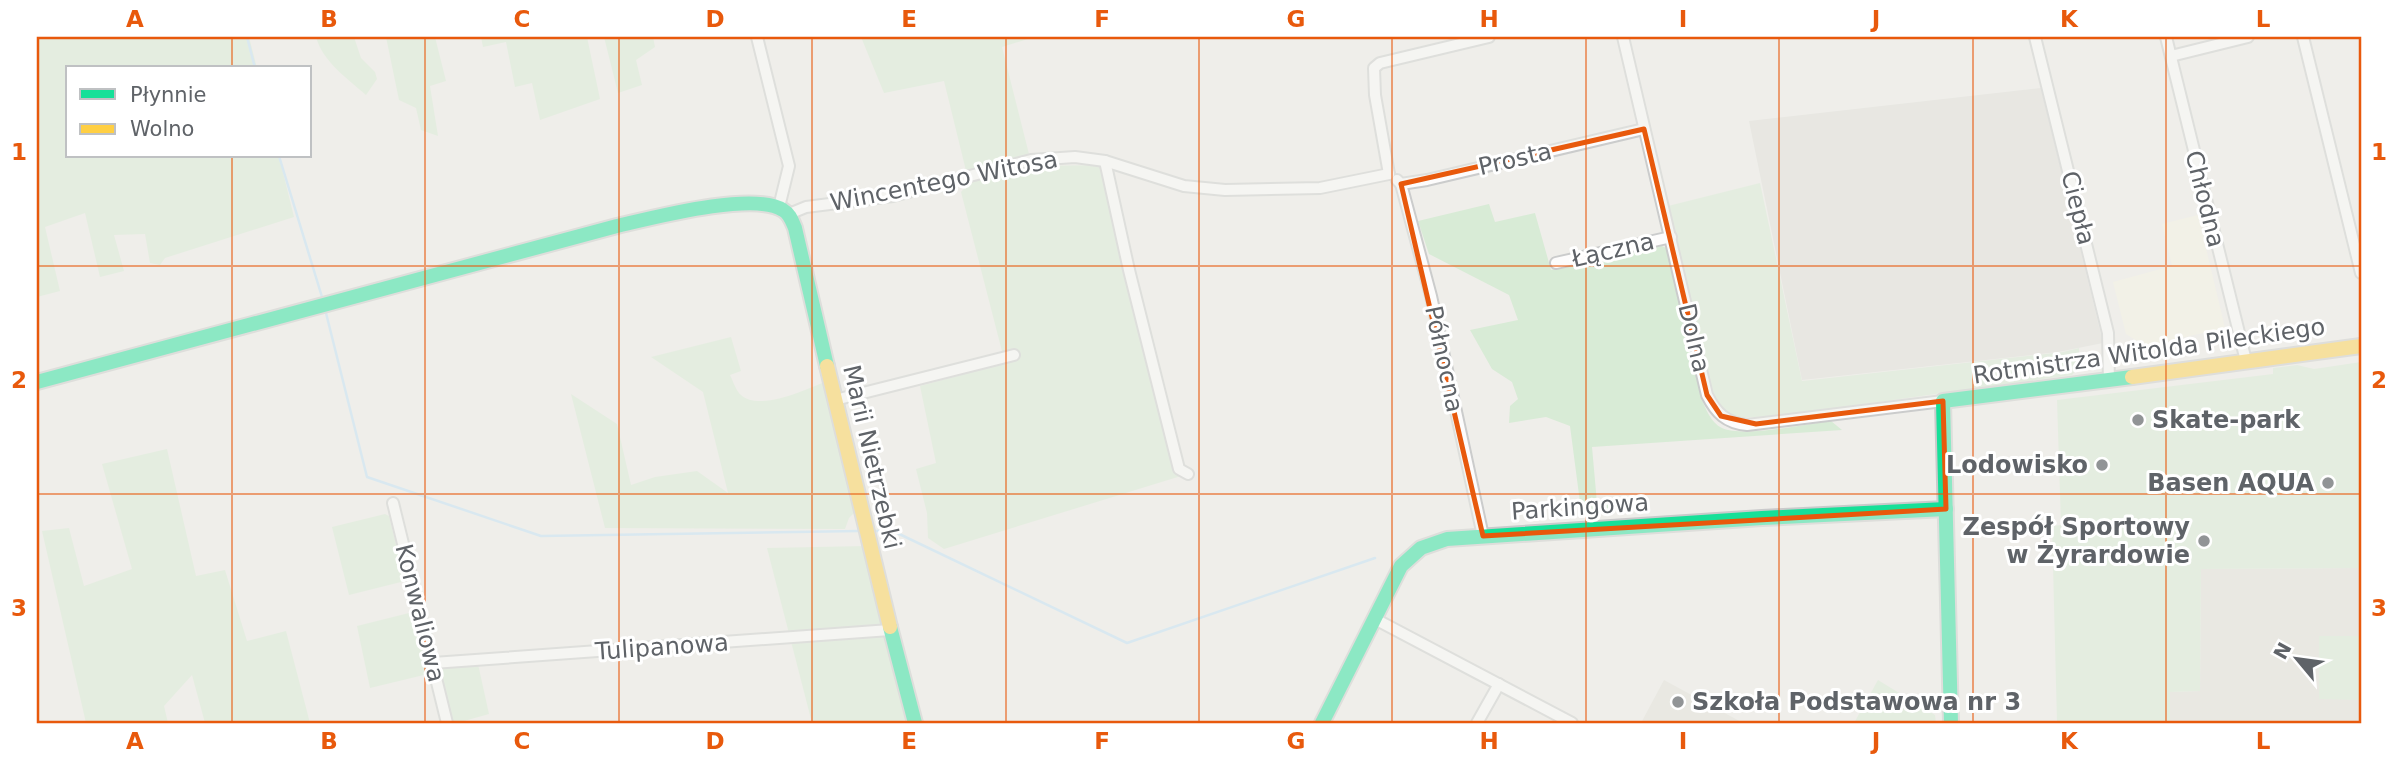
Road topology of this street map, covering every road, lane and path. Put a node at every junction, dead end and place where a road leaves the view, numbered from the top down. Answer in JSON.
{"nodes":[{"id":1,"x":757,"y":37,"type":"edge"},
{"id":2,"x":1489,"y":37,"type":"edge"},
{"id":3,"x":1623,"y":37,"type":"edge"},
{"id":4,"x":2035,"y":37,"type":"edge"},
{"id":5,"x":2166,"y":37,"type":"edge"},
{"id":6,"x":2248,"y":37,"type":"edge"},
{"id":7,"x":2303,"y":37,"type":"edge"},
{"id":8,"x":1466,"y":40,"type":"edge"},
{"id":9,"x":2171,"y":56,"type":"junction"},
{"id":10,"x":1644,"y":129,"type":"junction"},
{"id":11,"x":1105,"y":161,"type":"junction"},
{"id":12,"x":1389,"y":174,"type":"junction"},
{"id":13,"x":1401,"y":184,"type":"junction"},
{"id":14,"x":784,"y":211,"type":"junction"},
{"id":15,"x":1671,"y":237,"type":"junction"},
{"id":16,"x":1556,"y":263,"type":"dead end"},
{"id":17,"x":2361,"y":273,"type":"edge"},
{"id":18,"x":2361,"y":346,"type":"edge"},
{"id":19,"x":1014,"y":355,"type":"dead end"},
{"id":20,"x":2246,"y":361,"type":"junction"},
{"id":21,"x":2109,"y":381,"type":"junction"},
{"id":22,"x":37,"y":382,"type":"edge"},
{"id":23,"x":835,"y":400,"type":"junction"},
{"id":24,"x":1943,"y":401,"type":"junction"},
{"id":25,"x":1188,"y":474,"type":"dead end"},
{"id":26,"x":393,"y":503,"type":"dead end"},
{"id":27,"x":1946,"y":509,"type":"junction"},
{"id":28,"x":1483,"y":536,"type":"junction"},
{"id":29,"x":1375,"y":619,"type":"junction"},
{"id":30,"x":890,"y":631,"type":"junction"},
{"id":31,"x":433,"y":663,"type":"junction"},
{"id":32,"x":1499,"y":684,"type":"junction"},
{"id":33,"x":447,"y":723,"type":"edge"},
{"id":34,"x":915,"y":723,"type":"edge"},
{"id":35,"x":1322,"y":723,"type":"edge"},
{"id":36,"x":1477,"y":723,"type":"edge"},
{"id":37,"x":1572,"y":723,"type":"edge"},
{"id":38,"x":1951,"y":723,"type":"edge"}],
"edges":[{"from":1,"to":14,"type":"street"},
{"from":2,"to":8,"type":"street"},
{"from":3,"to":10,"type":"street","name":"Dolna"},
{"from":4,"to":21,"type":"street","name":"Ciepła"},
{"from":5,"to":9,"type":"street","name":"Chłodna"},
{"from":6,"to":9,"type":"street"},
{"from":7,"to":17,"type":"street"},
{"from":8,"to":12,"type":"street"},
{"from":9,"to":20,"type":"street","name":"Chłodna"},
{"from":10,"to":13,"type":"street","name":"Prosta"},
{"from":10,"to":15,"type":"street","name":"Dolna"},
{"from":11,"to":12,"type":"street","name":"Wincentego Witosa"},
{"from":11,"to":14,"type":"street","name":"Wincentego Witosa"},
{"from":11,"to":25,"type":"street"},
{"from":12,"to":13,"type":"street"},
{"from":13,"to":28,"type":"street","name":"Północna"},
{"from":14,"to":22,"type":"street"},
{"from":14,"to":23,"type":"street","name":"Marii Nietrzebki"},
{"from":15,"to":16,"type":"street","name":"Łączna"},
{"from":15,"to":24,"type":"street","name":"Dolna"},
{"from":18,"to":20,"type":"street","name":"Rotmistrza Witolda Pileckiego"},
{"from":19,"to":23,"type":"street"},
{"from":20,"to":21,"type":"street","name":"Rotmistrza Witolda Pileckiego"},
{"from":21,"to":24,"type":"street","name":"Rotmistrza Witolda Pileckiego"},
{"from":23,"to":30,"type":"street","name":"Marii Nietrzebki"},
{"from":24,"to":27,"type":"street"},
{"from":26,"to":31,"type":"street","name":"Konwaliowa"},
{"from":27,"to":28,"type":"street","name":"Parkingowa"},
{"from":27,"to":38,"type":"street"},
{"from":28,"to":29,"type":"street","name":"Parkingowa"},
{"from":29,"to":32,"type":"street"},
{"from":29,"to":35,"type":"street","name":"Parkingowa"},
{"from":30,"to":31,"type":"street","name":"Tulipanowa"},
{"from":30,"to":34,"type":"street","name":"Marii Nietrzebki"},
{"from":31,"to":33,"type":"street","name":"Konwaliowa"},
{"from":32,"to":36,"type":"street"},
{"from":32,"to":37,"type":"street"}]}
